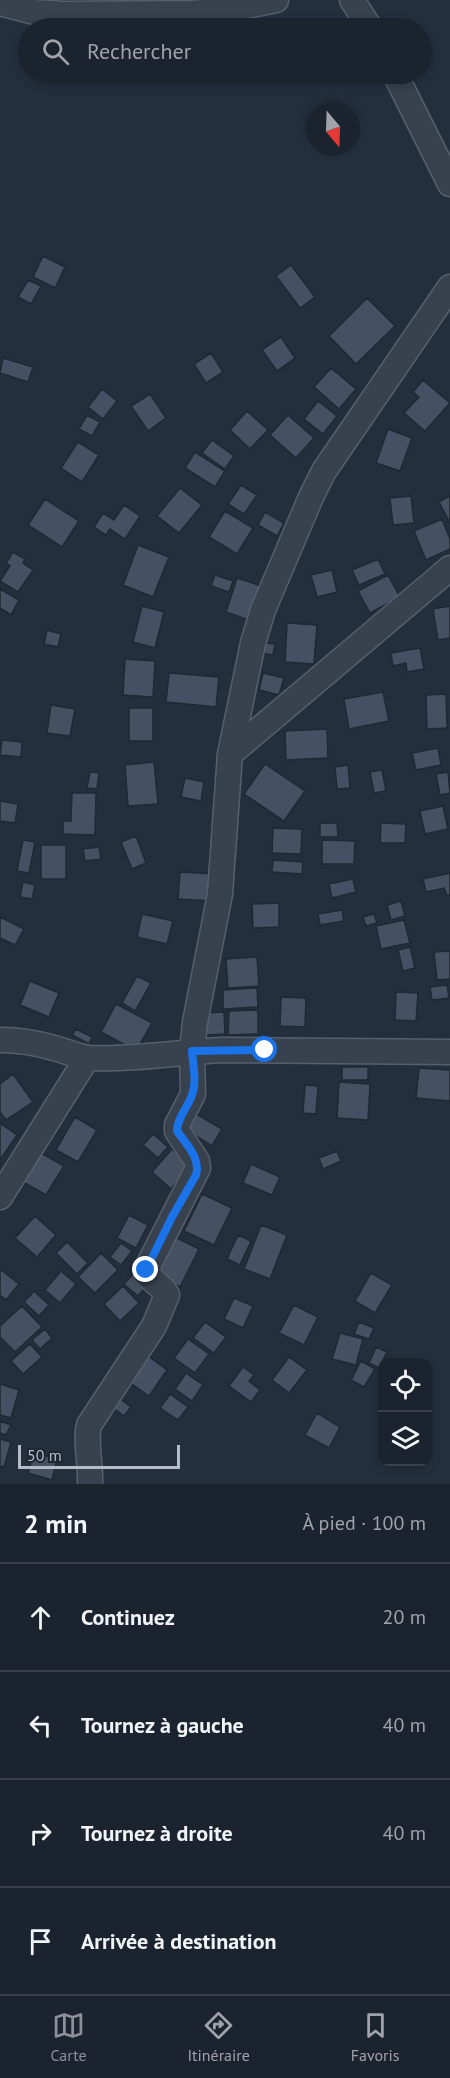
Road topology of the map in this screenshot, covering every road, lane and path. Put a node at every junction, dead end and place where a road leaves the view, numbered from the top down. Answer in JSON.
{"nodes":[{"id":1,"x":276,"y":0,"type":"edge"},
{"id":2,"x":352,"y":0,"type":"edge"},
{"id":3,"x":0,"y":3,"type":"edge"},
{"id":4,"x":364,"y":18,"type":"edge"},
{"id":5,"x":399,"y":84,"type":"edge"},
{"id":6,"x":450,"y":184,"type":"edge"},
{"id":7,"x":450,"y":287,"type":"edge"},
{"id":8,"x":450,"y":568,"type":"edge"},
{"id":9,"x":230,"y":754,"type":"junction"},
{"id":10,"x":0,"y":1040,"type":"edge"},
{"id":11,"x":192,"y":1051,"type":"junction"},
{"id":12,"x":450,"y":1052,"type":"edge"},
{"id":13,"x":87,"y":1058,"type":"junction"},
{"id":14,"x":0,"y":1197,"type":"edge"},
{"id":15,"x":90,"y":1484,"type":"edge"}],
"edges":[{"from":1,"to":3,"type":"street"},
{"from":2,"to":4,"type":"street"},
{"from":5,"to":6,"type":"street"},
{"from":7,"to":9,"type":"street"},
{"from":8,"to":9,"type":"street"},
{"from":9,"to":11,"type":"street"},
{"from":10,"to":13,"type":"street"},
{"from":11,"to":12,"type":"street"},
{"from":11,"to":13,"type":"street"},
{"from":11,"to":15,"type":"street"},
{"from":13,"to":14,"type":"street"}]}
